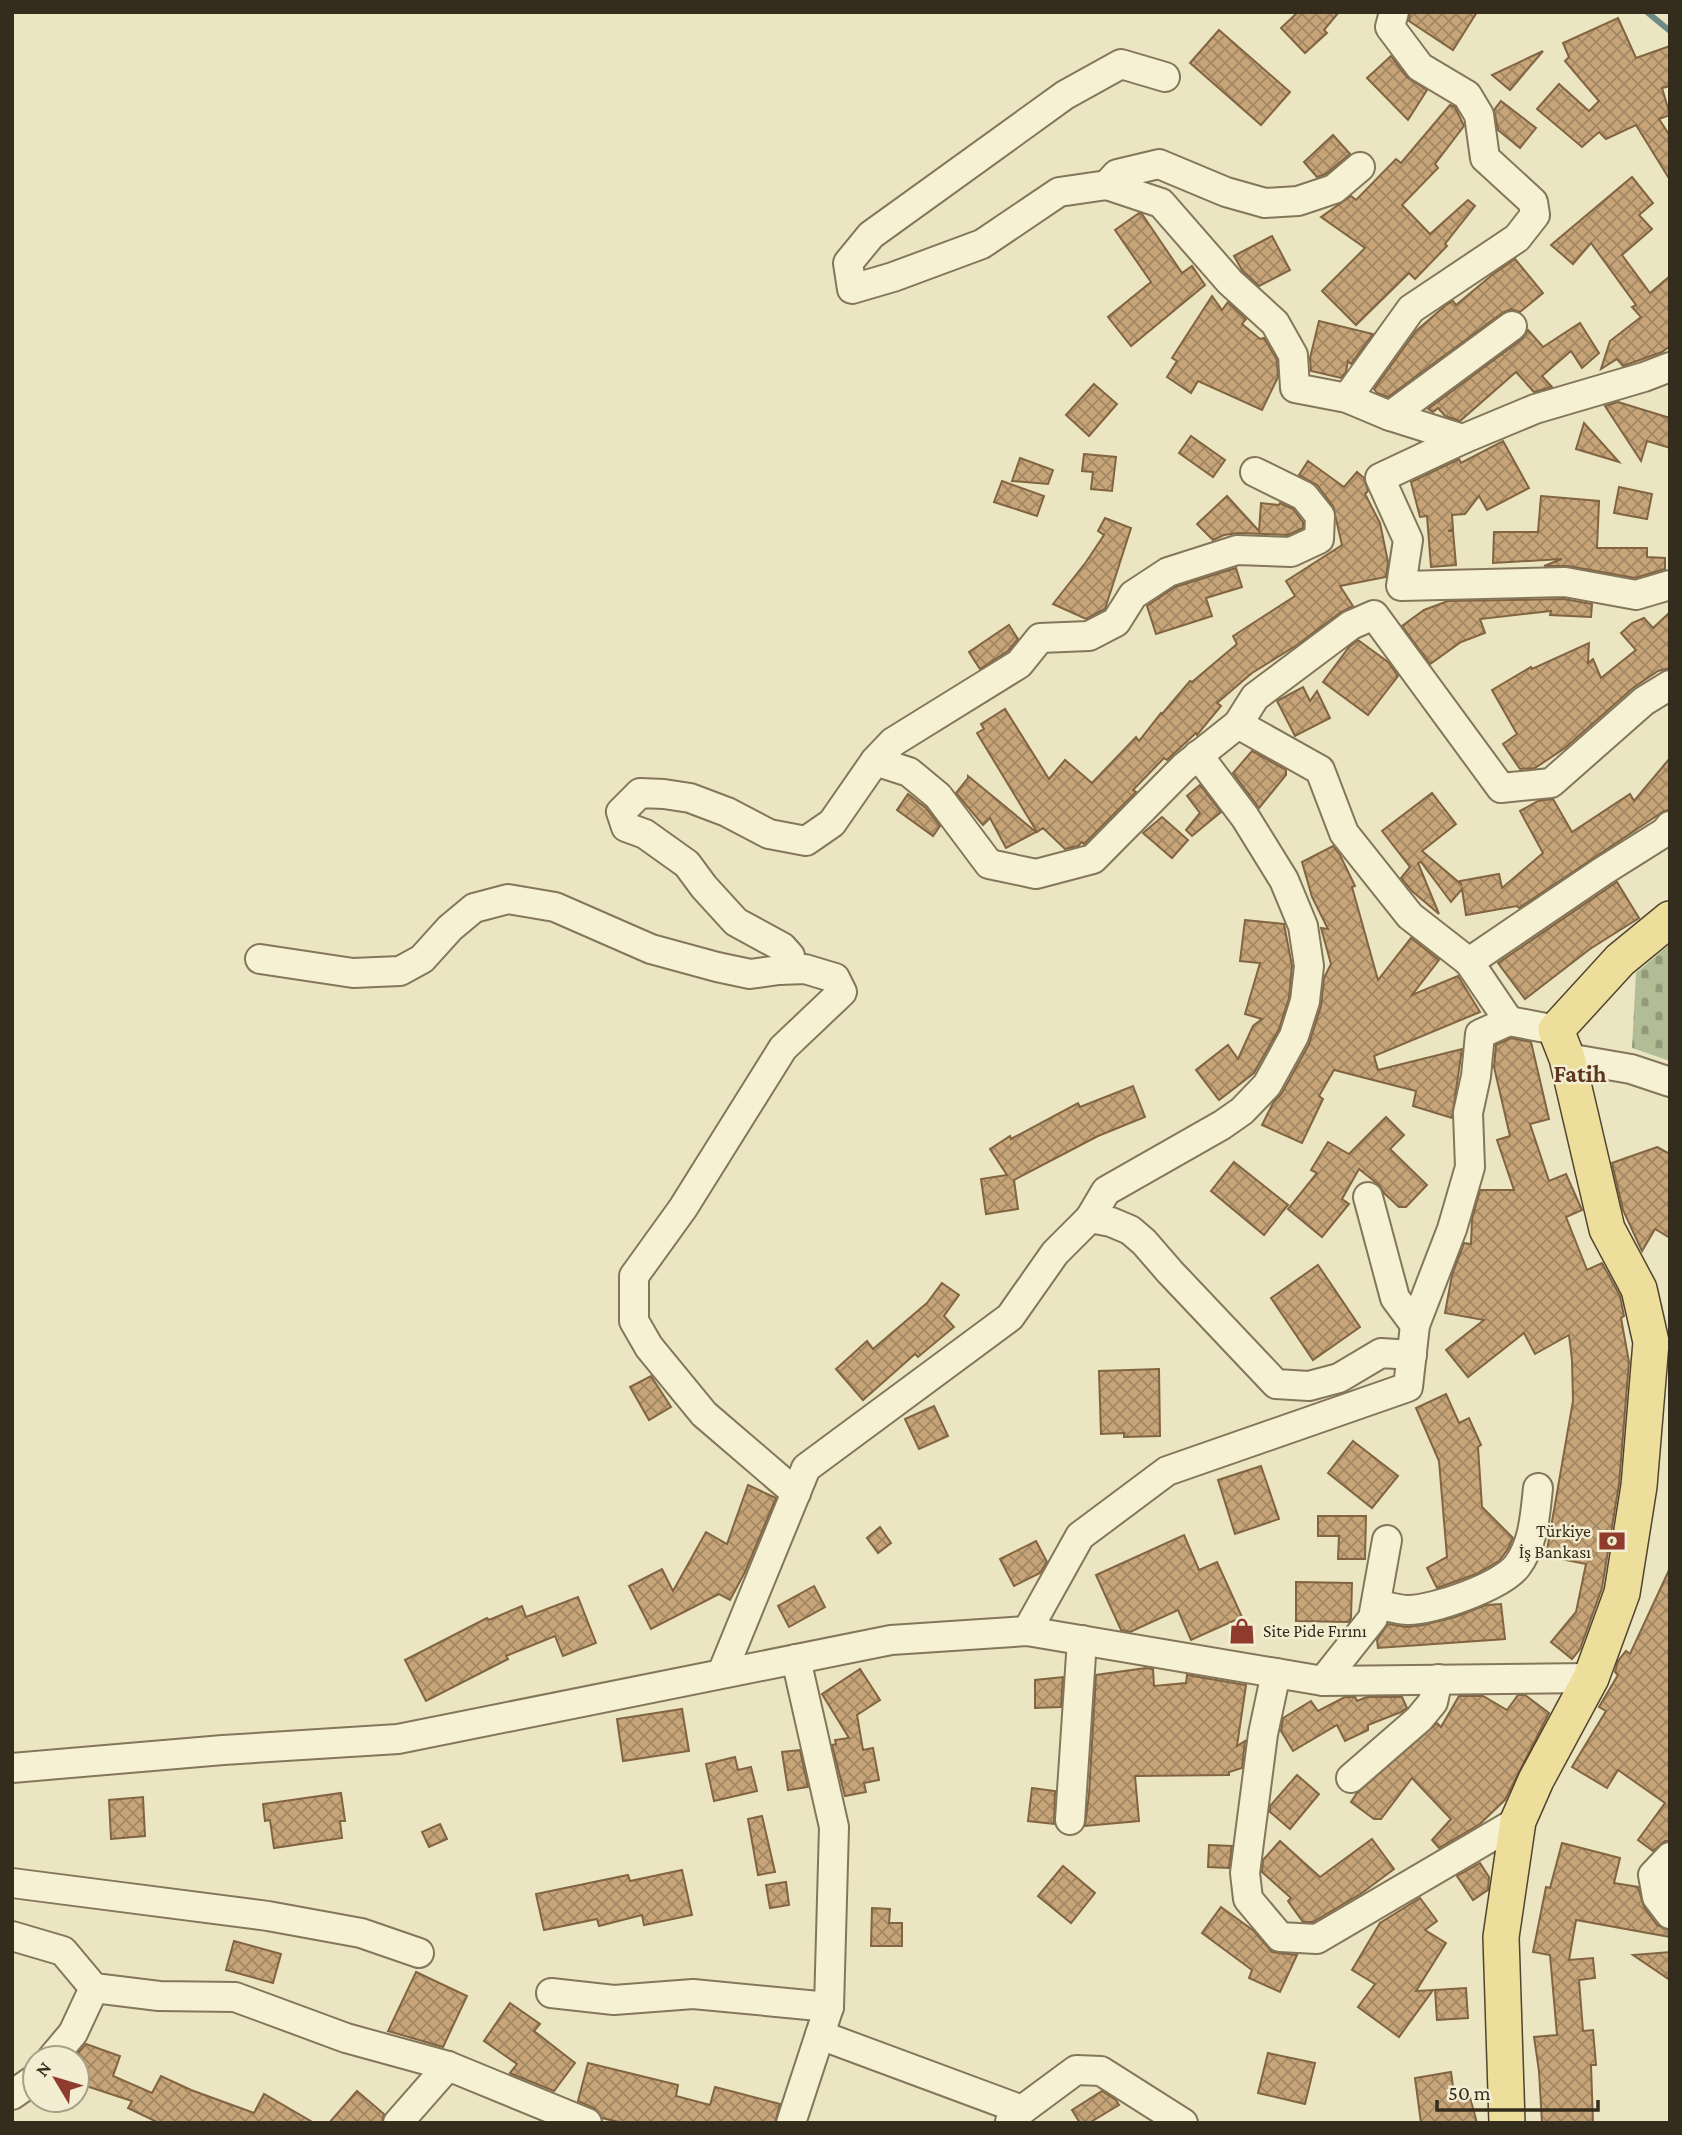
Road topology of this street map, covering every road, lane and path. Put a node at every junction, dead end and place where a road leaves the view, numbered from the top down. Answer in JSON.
{"nodes":[{"id":1,"x":1394,"y":12,"type":"edge"},
{"id":2,"x":1165,"y":77,"type":"dead end"},
{"id":3,"x":1360,"y":167,"type":"dead end"},
{"id":4,"x":1107,"y":185,"type":"junction"},
{"id":5,"x":1512,"y":326,"type":"dead end"},
{"id":6,"x":1667,"y":371,"type":"edge"},
{"id":7,"x":1347,"y":398,"type":"junction"},
{"id":8,"x":1390,"y":416,"type":"junction"},
{"id":9,"x":1462,"y":439,"type":"junction"},
{"id":10,"x":1255,"y":472,"type":"dead end"},
{"id":11,"x":1670,"y":585,"type":"edge"},
{"id":12,"x":1401,"y":586,"type":"junction"},
{"id":13,"x":1374,"y":615,"type":"junction"},
{"id":14,"x":1670,"y":685,"type":"edge"},
{"id":15,"x":1238,"y":724,"type":"junction"},
{"id":16,"x":1198,"y":755,"type":"junction"},
{"id":17,"x":876,"y":761,"type":"junction"},
{"id":18,"x":1670,"y":827,"type":"edge"},
{"id":19,"x":1670,"y":919,"type":"edge"},
{"id":20,"x":260,"y":959,"type":"dead end"},
{"id":21,"x":1469,"y":962,"type":"junction"},
{"id":22,"x":779,"y":970,"type":"junction"},
{"id":23,"x":1509,"y":1021,"type":"junction"},
{"id":24,"x":1562,"y":1044,"type":"junction"},
{"id":25,"x":1670,"y":1082,"type":"edge"},
{"id":26,"x":1368,"y":1197,"type":"dead end"},
{"id":27,"x":1090,"y":1218,"type":"junction"},
{"id":28,"x":1415,"y":1325,"type":"junction"},
{"id":29,"x":1412,"y":1355,"type":"junction"},
{"id":30,"x":1538,"y":1488,"type":"dead end"},
{"id":31,"x":796,"y":1493,"type":"junction"},
{"id":32,"x":1387,"y":1540,"type":"dead end"},
{"id":33,"x":1376,"y":1604,"type":"junction"},
{"id":34,"x":1027,"y":1631,"type":"junction"},
{"id":35,"x":1082,"y":1640,"type":"junction"},
{"id":36,"x":796,"y":1659,"type":"junction"},
{"id":37,"x":722,"y":1673,"type":"junction"},
{"id":38,"x":1276,"y":1673,"type":"junction"},
{"id":39,"x":1591,"y":1678,"type":"junction"},
{"id":40,"x":1438,"y":1679,"type":"junction"},
{"id":41,"x":1323,"y":1681,"type":"junction"},
{"id":42,"x":12,"y":1768,"type":"edge"},
{"id":43,"x":1351,"y":1778,"type":"dead end"},
{"id":44,"x":1070,"y":1819,"type":"dead end"},
{"id":45,"x":1518,"y":1821,"type":"junction"},
{"id":46,"x":1670,"y":1857,"type":"edge"},
{"id":47,"x":12,"y":1883,"type":"edge"},
{"id":48,"x":1670,"y":1914,"type":"edge"},
{"id":49,"x":12,"y":1936,"type":"edge"},
{"id":50,"x":419,"y":1953,"type":"dead end"},
{"id":51,"x":94,"y":1988,"type":"junction"},
{"id":52,"x":551,"y":1993,"type":"dead end"},
{"id":53,"x":829,"y":2007,"type":"junction"},
{"id":54,"x":820,"y":2035,"type":"junction"},
{"id":55,"x":63,"y":2044,"type":"edge"},
{"id":56,"x":447,"y":2066,"type":"junction"},
{"id":57,"x":1015,"y":2116,"type":"edge"},
{"id":58,"x":397,"y":2123,"type":"edge"},
{"id":59,"x":587,"y":2123,"type":"edge"},
{"id":60,"x":792,"y":2123,"type":"edge"},
{"id":61,"x":1183,"y":2123,"type":"edge"},
{"id":62,"x":1507,"y":2123,"type":"edge"}],
"edges":[{"from":1,"to":7,"type":"street"},
{"from":2,"to":4,"type":"street"},
{"from":3,"to":4,"type":"street"},
{"from":4,"to":7,"type":"street"},
{"from":5,"to":8,"type":"street"},
{"from":6,"to":9,"type":"street"},
{"from":7,"to":8,"type":"street"},
{"from":8,"to":9,"type":"street"},
{"from":9,"to":12,"type":"street"},
{"from":10,"to":17,"type":"street"},
{"from":11,"to":12,"type":"street"},
{"from":12,"to":13,"type":"street"},
{"from":13,"to":14,"type":"street"},
{"from":13,"to":15,"type":"street"},
{"from":15,"to":16,"type":"street"},
{"from":15,"to":21,"type":"street"},
{"from":16,"to":17,"type":"street"},
{"from":16,"to":27,"type":"street"},
{"from":17,"to":22,"type":"street"},
{"from":18,"to":21,"type":"street"},
{"from":19,"to":24,"type":"main road"},
{"from":20,"to":22,"type":"street"},
{"from":21,"to":23,"type":"street"},
{"from":22,"to":31,"type":"street"},
{"from":23,"to":24,"type":"street"},
{"from":23,"to":28,"type":"street"},
{"from":24,"to":25,"type":"street"},
{"from":24,"to":39,"type":"main road"},
{"from":26,"to":28,"type":"street"},
{"from":27,"to":29,"type":"street"},
{"from":27,"to":31,"type":"street"},
{"from":28,"to":29,"type":"street"},
{"from":29,"to":34,"type":"street"},
{"from":30,"to":33,"type":"street"},
{"from":31,"to":37,"type":"street"},
{"from":32,"to":33,"type":"street"},
{"from":33,"to":41,"type":"street"},
{"from":34,"to":35,"type":"street"},
{"from":34,"to":36,"type":"street"},
{"from":35,"to":38,"type":"street"},
{"from":35,"to":44,"type":"street"},
{"from":36,"to":37,"type":"street"},
{"from":36,"to":53,"type":"street"},
{"from":37,"to":42,"type":"street"},
{"from":38,"to":41,"type":"street"},
{"from":38,"to":45,"type":"street"},
{"from":39,"to":40,"type":"street"},
{"from":39,"to":45,"type":"main road"},
{"from":40,"to":41,"type":"street"},
{"from":40,"to":43,"type":"street"},
{"from":45,"to":62,"type":"main road"},
{"from":46,"to":48,"type":"street"},
{"from":47,"to":50,"type":"street"},
{"from":49,"to":51,"type":"street"},
{"from":51,"to":55,"type":"street"},
{"from":51,"to":56,"type":"street"},
{"from":52,"to":53,"type":"street"},
{"from":53,"to":54,"type":"street"},
{"from":54,"to":57,"type":"street"},
{"from":54,"to":60,"type":"street"},
{"from":56,"to":58,"type":"street"},
{"from":56,"to":59,"type":"street"},
{"from":57,"to":61,"type":"street"}]}
